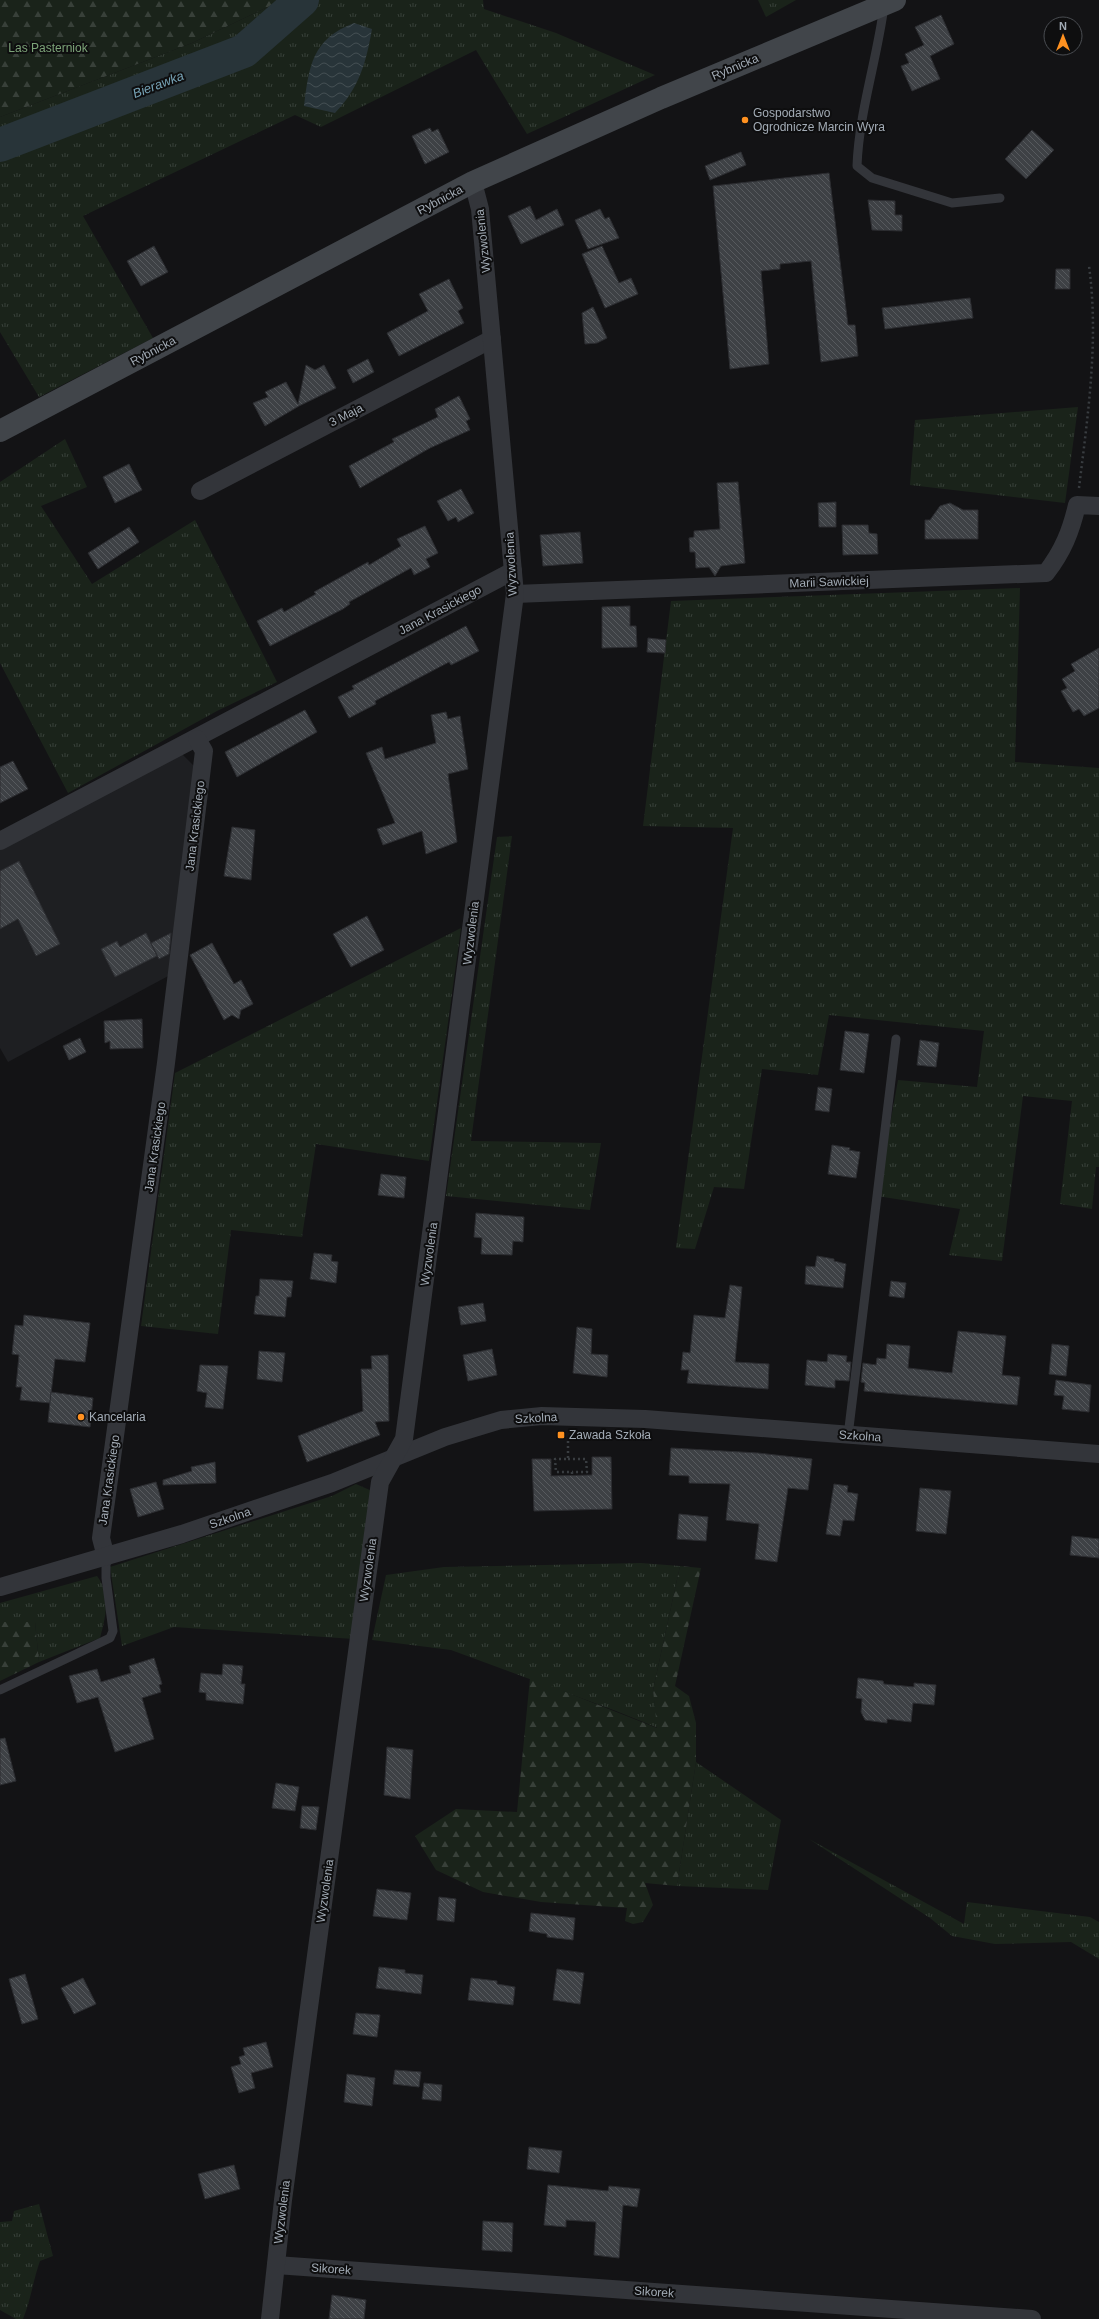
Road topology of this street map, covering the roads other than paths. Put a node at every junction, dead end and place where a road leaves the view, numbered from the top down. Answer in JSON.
{"nodes":[{"id":1,"x":889,"y":2,"type":"edge"},
{"id":2,"x":473,"y":182,"type":"junction"},
{"id":3,"x":1000,"y":198,"type":"dead end"},
{"id":4,"x":492,"y":339,"type":"junction"},
{"id":5,"x":0,"y":431,"type":"edge"},
{"id":6,"x":200,"y":491,"type":"dead end"},
{"id":7,"x":1099,"y":506,"type":"edge"},
{"id":8,"x":513,"y":571,"type":"junction"},
{"id":9,"x":515,"y":594,"type":"junction"},
{"id":10,"x":197,"y":739,"type":"junction"},
{"id":11,"x":0,"y":842,"type":"edge"},
{"id":12,"x":896,"y":1039,"type":"dead end"},
{"id":13,"x":848,"y":1436,"type":"junction"},
{"id":14,"x":1099,"y":1454,"type":"edge"},
{"id":15,"x":393,"y":1458,"type":"junction"},
{"id":16,"x":106,"y":1557,"type":"junction"},
{"id":17,"x":0,"y":1587,"type":"edge"},
{"id":18,"x":0,"y":1690,"type":"edge"},
{"id":19,"x":276,"y":2265,"type":"junction"},
{"id":20,"x":270,"y":2319,"type":"edge"},
{"id":21,"x":1032,"y":2319,"type":"edge"}],
"edges":[{"from":1,"to":2,"type":"main road","name":"Rybnicka"},
{"from":1,"to":3,"type":"lane"},
{"from":2,"to":4,"type":"street","name":"Wyzwolenia"},
{"from":2,"to":5,"type":"main road","name":"Rybnicka"},
{"from":4,"to":6,"type":"street","name":"3 Maja"},
{"from":4,"to":8,"type":"street","name":"Wyzwolenia"},
{"from":7,"to":9,"type":"street","name":"Marii Sawickiej"},
{"from":8,"to":9,"type":"street","name":"Wyzwolenia"},
{"from":8,"to":10,"type":"street","name":"Jana Krasickiego"},
{"from":9,"to":15,"type":"street","name":"Wyzwolenia"},
{"from":10,"to":11,"type":"street","name":"Jana Krasickiego"},
{"from":10,"to":16,"type":"street","name":"Jana Krasickiego"},
{"from":12,"to":13,"type":"lane"},
{"from":13,"to":14,"type":"street","name":"Szkolna"},
{"from":13,"to":15,"type":"street","name":"Szkolna"},
{"from":15,"to":16,"type":"street","name":"Szkolna"},
{"from":15,"to":19,"type":"street","name":"Wyzwolenia"},
{"from":16,"to":17,"type":"street","name":"Szkolna"},
{"from":16,"to":18,"type":"lane"},
{"from":19,"to":20,"type":"street","name":"Wyzwolenia"},
{"from":19,"to":21,"type":"street","name":"Sikorek"}]}
